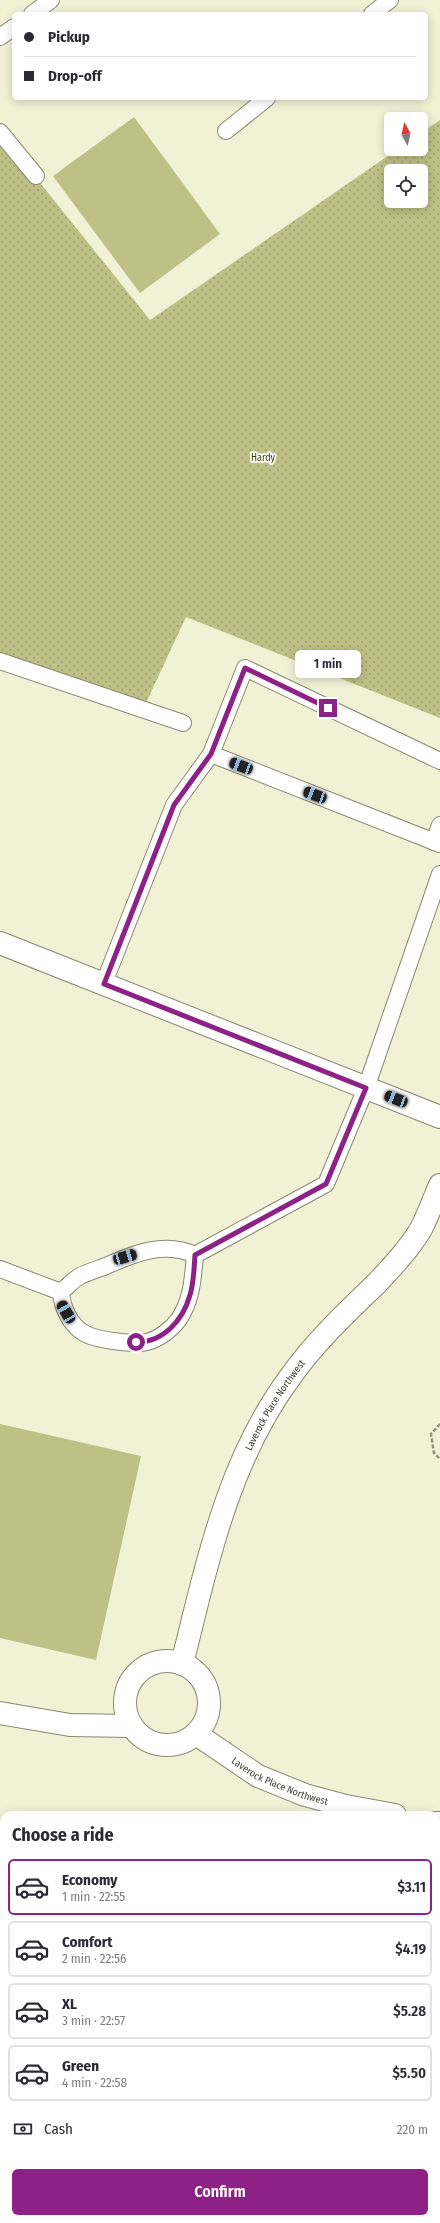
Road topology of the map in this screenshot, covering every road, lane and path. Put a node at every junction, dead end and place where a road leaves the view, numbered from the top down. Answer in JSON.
{"nodes":[{"id":1,"x":50,"y":0,"type":"edge"},
{"id":2,"x":390,"y":0,"type":"edge"},
{"id":3,"x":35,"y":12,"type":"edge"},
{"id":4,"x":375,"y":12,"type":"edge"},
{"id":5,"x":12,"y":28,"type":"edge"},
{"id":6,"x":0,"y":37,"type":"edge"},
{"id":7,"x":265,"y":100,"type":"edge"},
{"id":8,"x":226,"y":131,"type":"dead end"},
{"id":9,"x":0,"y":132,"type":"edge"},
{"id":10,"x":36,"y":176,"type":"dead end"},
{"id":11,"x":0,"y":661,"type":"edge"},
{"id":12,"x":183,"y":723,"type":"dead end"},
{"id":13,"x":211,"y":754,"type":"junction"},
{"id":14,"x":440,"y":762,"type":"edge"},
{"id":15,"x":440,"y":825,"type":"edge"},
{"id":16,"x":437,"y":843,"type":"edge"},
{"id":17,"x":440,"y":874,"type":"edge"},
{"id":18,"x":0,"y":943,"type":"edge"},
{"id":19,"x":104,"y":984,"type":"junction"},
{"id":20,"x":366,"y":1088,"type":"junction"},
{"id":21,"x":440,"y":1117,"type":"edge"},
{"id":22,"x":440,"y":1185,"type":"edge"},
{"id":23,"x":195,"y":1255,"type":"junction"},
{"id":24,"x":0,"y":1269,"type":"edge"},
{"id":25,"x":61,"y":1292,"type":"junction"},
{"id":26,"x":440,"y":1424,"type":"edge"},
{"id":27,"x":440,"y":1459,"type":"edge"},
{"id":28,"x":182,"y":1664,"type":"junction"},
{"id":29,"x":0,"y":1713,"type":"edge"},
{"id":30,"x":132,"y":1726,"type":"junction"},
{"id":31,"x":196,"y":1734,"type":"junction"},
{"id":32,"x":373,"y":1811,"type":"edge"}],
"edges":[{"from":1,"to":3,"type":"lane"},
{"from":2,"to":4,"type":"lane"},
{"from":5,"to":6,"type":"lane"},
{"from":7,"to":8,"type":"lane"},
{"from":9,"to":10,"type":"lane"},
{"from":11,"to":12,"type":"lane"},
{"from":13,"to":14,"type":"lane"},
{"from":13,"to":16,"type":"lane"},
{"from":13,"to":19,"type":"lane"},
{"from":15,"to":16,"type":"lane"},
{"from":17,"to":20,"type":"lane"},
{"from":18,"to":19,"type":"main road"},
{"from":19,"to":20,"type":"main road"},
{"from":20,"to":21,"type":"main road"},
{"from":20,"to":23,"type":"lane"},
{"from":22,"to":28,"type":"main road","name":"Laverock Place Northwest"},
{"from":23,"to":25,"type":"lane"},
{"from":23,"to":25,"type":"lane"},
{"from":24,"to":25,"type":"lane"},
{"from":26,"to":27,"type":"path"},
{"from":28,"to":30,"type":"main road"},
{"from":28,"to":31,"type":"main road"},
{"from":29,"to":30,"type":"main road"},
{"from":30,"to":31,"type":"main road"},
{"from":31,"to":32,"type":"main road","name":"Laverock Place Northwest"}]}
